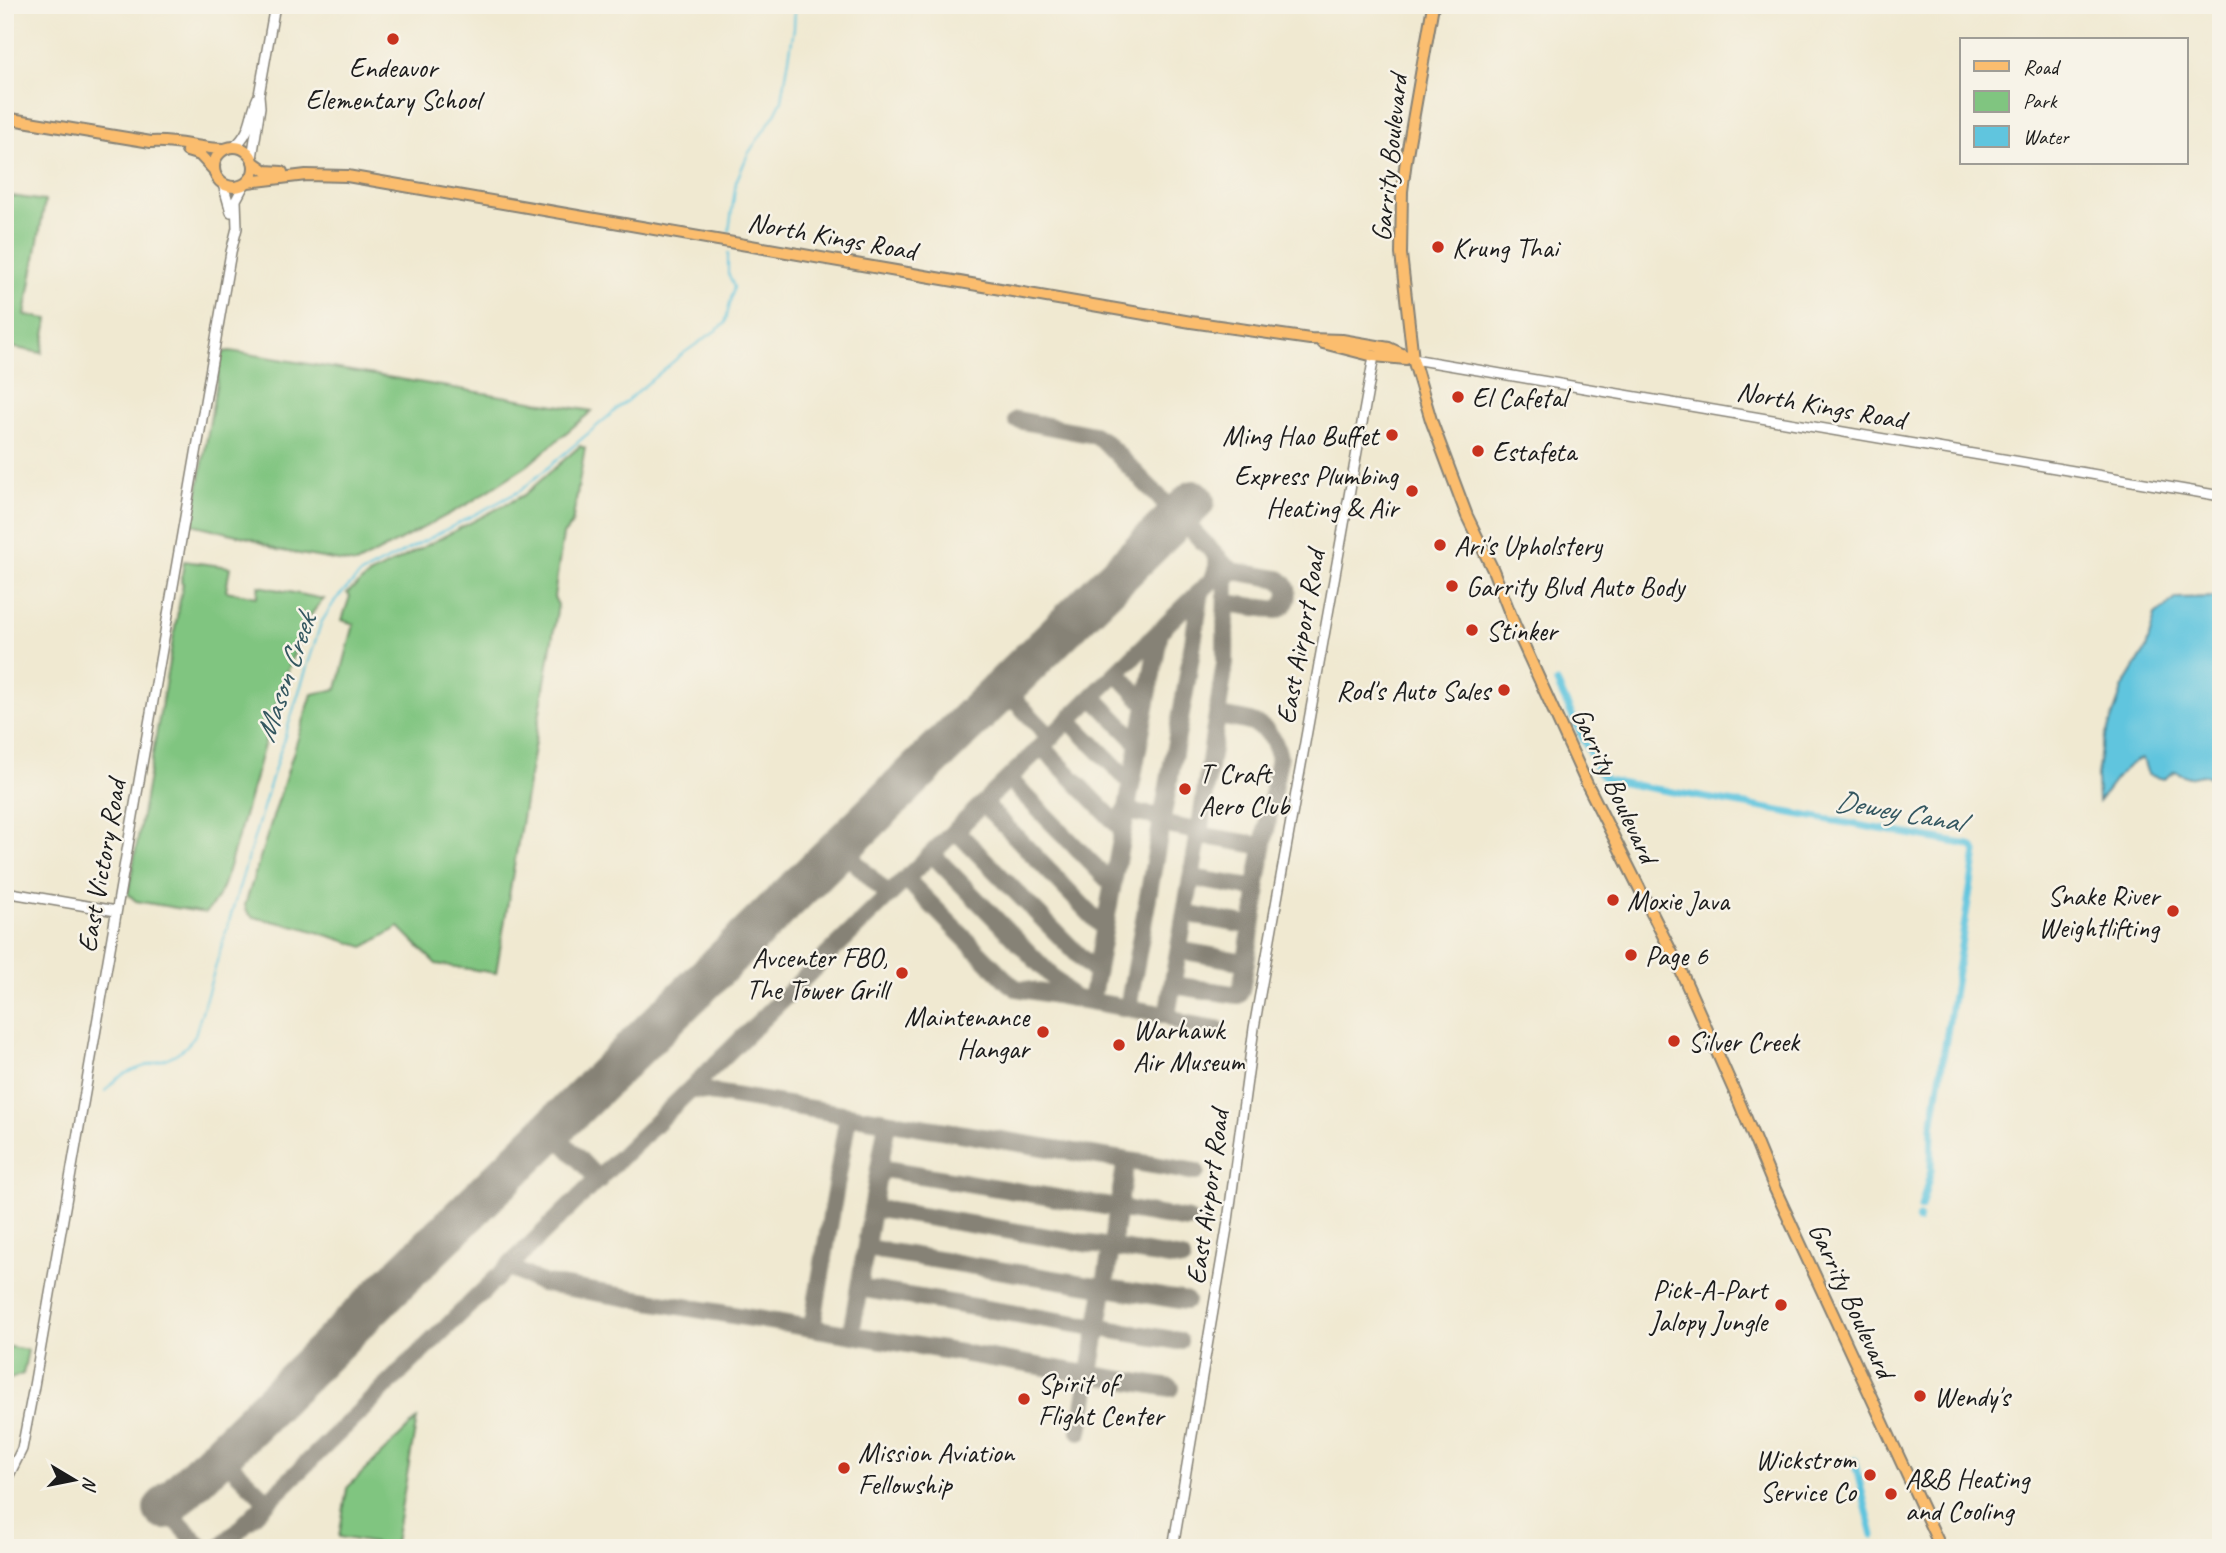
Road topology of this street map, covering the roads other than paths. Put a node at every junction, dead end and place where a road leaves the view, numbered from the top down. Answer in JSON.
{"nodes":[{"id":1,"x":275,"y":5,"type":"edge"},
{"id":2,"x":1433,"y":5,"type":"edge"},
{"id":3,"x":259,"y":95,"type":"junction"},
{"id":4,"x":5,"y":118,"type":"edge"},
{"id":5,"x":151,"y":142,"type":"junction"},
{"id":6,"x":229,"y":148,"type":"junction"},
{"id":7,"x":253,"y":160,"type":"junction"},
{"id":8,"x":214,"y":170,"type":"junction"},
{"id":9,"x":347,"y":176,"type":"junction"},
{"id":10,"x":246,"y":183,"type":"junction"},
{"id":11,"x":223,"y":184,"type":"junction"},
{"id":12,"x":231,"y":252,"type":"junction"},
{"id":13,"x":1310,"y":340,"type":"junction"},
{"id":14,"x":1374,"y":356,"type":"junction"},
{"id":15,"x":1413,"y":359,"type":"junction"},
{"id":16,"x":2221,"y":496,"type":"edge"},
{"id":17,"x":5,"y":892,"type":"edge"},
{"id":18,"x":116,"y":911,"type":"junction"},
{"id":19,"x":5,"y":1483,"type":"edge"},
{"id":20,"x":1173,"y":1548,"type":"edge"},
{"id":21,"x":1941,"y":1548,"type":"edge"}],
"edges":[{"from":1,"to":3,"type":"street"},
{"from":2,"to":15,"type":"main road","name":"Garrity Boulevard"},
{"from":3,"to":6,"type":"street"},
{"from":3,"to":7,"type":"street"},
{"from":4,"to":5,"type":"main road"},
{"from":5,"to":6,"type":"main road"},
{"from":5,"to":8,"type":"main road"},
{"from":6,"to":7,"type":"main road"},
{"from":6,"to":8,"type":"main road"},
{"from":7,"to":9,"type":"main road","name":"North Kings Road"},
{"from":7,"to":10,"type":"main road"},
{"from":8,"to":11,"type":"main road"},
{"from":9,"to":10,"type":"main road","name":"North Kings Road"},
{"from":9,"to":13,"type":"main road","name":"North Kings Road"},
{"from":10,"to":11,"type":"main road"},
{"from":10,"to":12,"type":"street","name":"East Victory Road"},
{"from":11,"to":12,"type":"street","name":"East Victory Road"},
{"from":12,"to":18,"type":"street","name":"East Victory Road"},
{"from":13,"to":14,"type":"main road","name":"North Kings Road"},
{"from":13,"to":15,"type":"main road","name":"North Kings Road"},
{"from":14,"to":15,"type":"main road","name":"North Kings Road"},
{"from":14,"to":20,"type":"street","name":"East Airport Road"},
{"from":15,"to":16,"type":"street","name":"North Kings Road"},
{"from":15,"to":21,"type":"main road","name":"Garrity Boulevard"},
{"from":17,"to":18,"type":"street"},
{"from":18,"to":19,"type":"street","name":"East Victory Road"}]}
